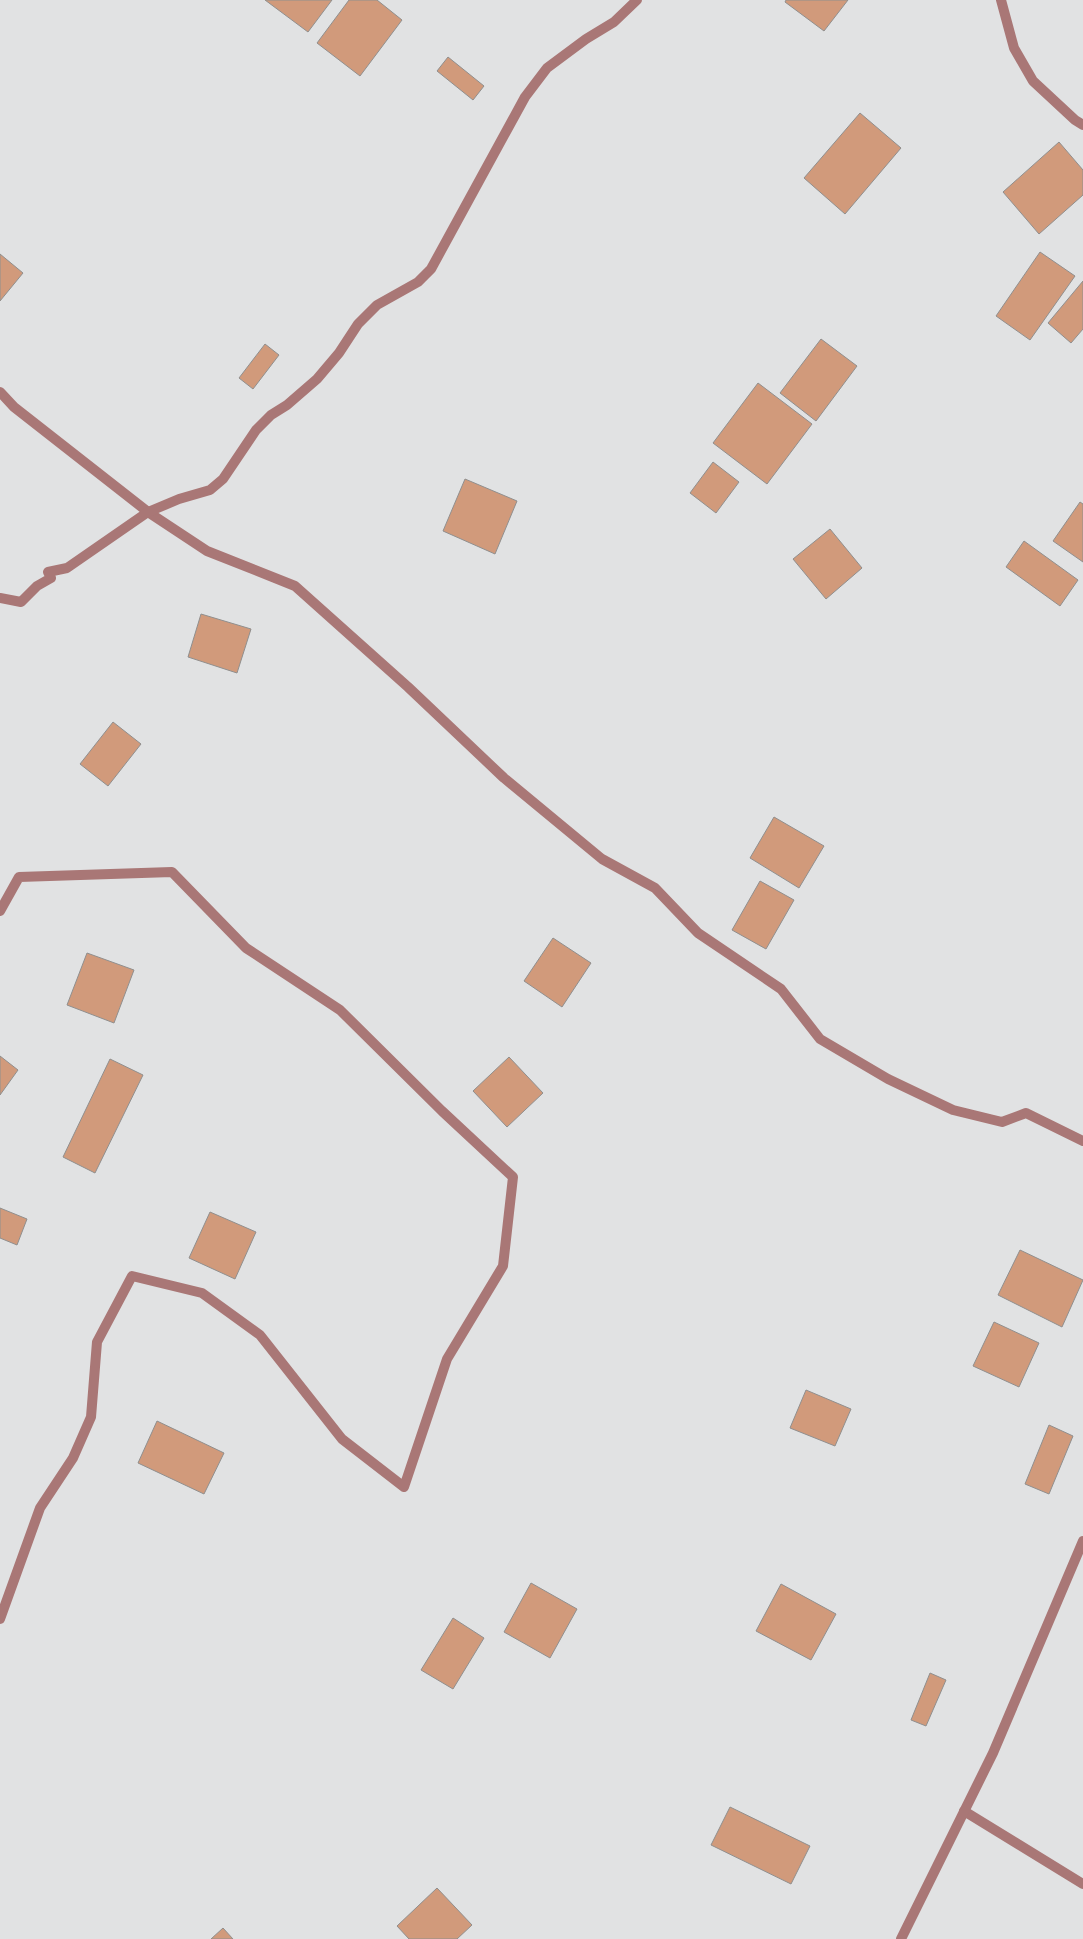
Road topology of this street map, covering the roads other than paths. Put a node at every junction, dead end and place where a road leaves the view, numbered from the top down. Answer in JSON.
{"nodes":[{"id":1,"x":637,"y":0,"type":"edge"},
{"id":2,"x":1001,"y":0,"type":"edge"},
{"id":3,"x":1083,"y":125,"type":"edge"},
{"id":4,"x":0,"y":392,"type":"edge"},
{"id":5,"x":148,"y":512,"type":"junction"},
{"id":6,"x":0,"y":598,"type":"edge"},
{"id":7,"x":0,"y":911,"type":"edge"},
{"id":8,"x":1083,"y":1141,"type":"edge"},
{"id":9,"x":1083,"y":1541,"type":"edge"},
{"id":10,"x":0,"y":1619,"type":"edge"},
{"id":11,"x":964,"y":1811,"type":"junction"},
{"id":12,"x":1083,"y":1884,"type":"edge"},
{"id":13,"x":901,"y":1939,"type":"edge"}],
"edges":[{"from":1,"to":5,"type":"street"},
{"from":2,"to":3,"type":"street"},
{"from":4,"to":5,"type":"street"},
{"from":5,"to":6,"type":"street"},
{"from":5,"to":8,"type":"street"},
{"from":7,"to":10,"type":"street"},
{"from":9,"to":11,"type":"street"},
{"from":11,"to":12,"type":"street"},
{"from":11,"to":13,"type":"street"}]}
